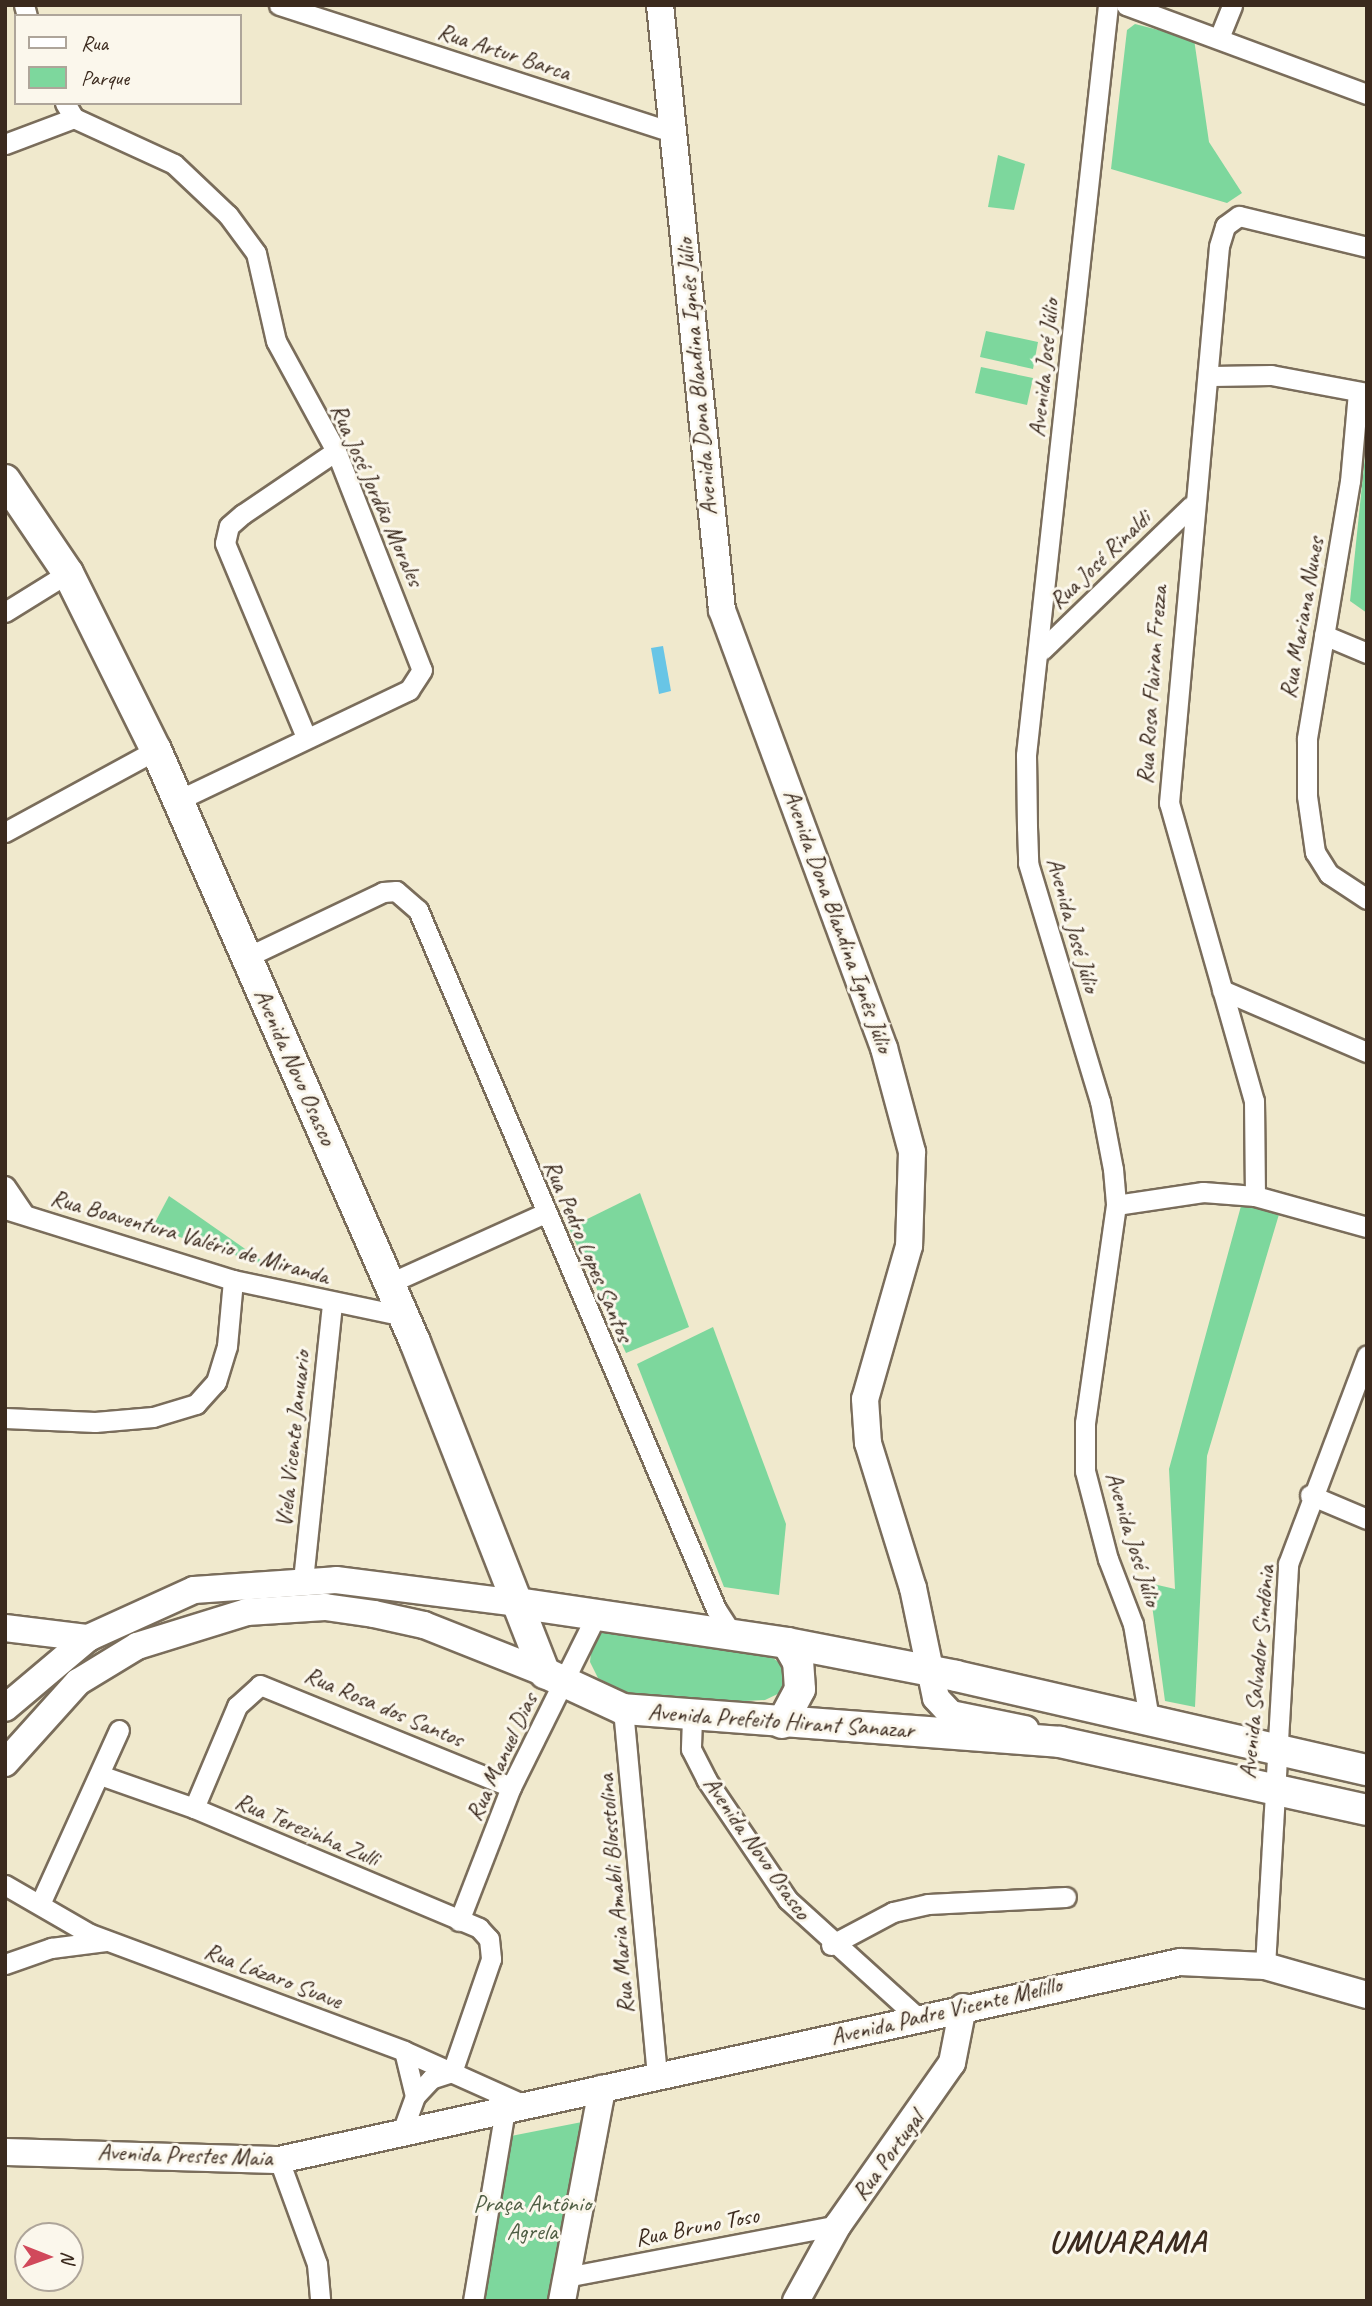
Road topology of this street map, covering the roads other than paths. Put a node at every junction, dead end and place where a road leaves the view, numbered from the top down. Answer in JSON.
{"nodes":[{"id":1,"x":279,"y":5,"type":"edge"},
{"id":2,"x":660,"y":5,"type":"edge"},
{"id":3,"x":1108,"y":5,"type":"edge"},
{"id":4,"x":1126,"y":5,"type":"edge"},
{"id":5,"x":1232,"y":5,"type":"edge"},
{"id":6,"x":1219,"y":38,"type":"junction"},
{"id":7,"x":1367,"y":94,"type":"edge"},
{"id":8,"x":70,"y":111,"type":"edge"},
{"id":9,"x":673,"y":132,"type":"junction"},
{"id":10,"x":5,"y":144,"type":"edge"},
{"id":11,"x":1367,"y":247,"type":"edge"},
{"id":12,"x":1212,"y":376,"type":"junction"},
{"id":13,"x":1362,"y":392,"type":"edge"},
{"id":14,"x":336,"y":451,"type":"junction"},
{"id":15,"x":5,"y":480,"type":"edge"},
{"id":16,"x":1191,"y":506,"type":"junction"},
{"id":17,"x":68,"y":573,"type":"junction"},
{"id":18,"x":5,"y":612,"type":"edge"},
{"id":19,"x":1324,"y":635,"type":"junction"},
{"id":20,"x":1042,"y":650,"type":"junction"},
{"id":21,"x":1367,"y":653,"type":"edge"},
{"id":22,"x":306,"y":737,"type":"junction"},
{"id":23,"x":156,"y":750,"type":"junction"},
{"id":24,"x":178,"y":800,"type":"junction"},
{"id":25,"x":5,"y":832,"type":"edge"},
{"id":26,"x":1367,"y":899,"type":"edge"},
{"id":27,"x":247,"y":957,"type":"junction"},
{"id":28,"x":1222,"y":990,"type":"junction"},
{"id":29,"x":1367,"y":1052,"type":"edge"},
{"id":30,"x":5,"y":1186,"type":"edge"},
{"id":31,"x":1255,"y":1196,"type":"junction"},
{"id":32,"x":1116,"y":1205,"type":"junction"},
{"id":33,"x":15,"y":1212,"type":"edge"},
{"id":34,"x":545,"y":1213,"type":"junction"},
{"id":35,"x":1367,"y":1227,"type":"edge"},
{"id":36,"x":233,"y":1280,"type":"junction"},
{"id":37,"x":390,"y":1283,"type":"junction"},
{"id":38,"x":332,"y":1304,"type":"junction"},
{"id":39,"x":404,"y":1316,"type":"junction"},
{"id":40,"x":1365,"y":1362,"type":"edge"},
{"id":41,"x":5,"y":1418,"type":"edge"},
{"id":42,"x":1310,"y":1495,"type":"junction"},
{"id":43,"x":1367,"y":1519,"type":"edge"},
{"id":44,"x":303,"y":1580,"type":"junction"},
{"id":45,"x":517,"y":1603,"type":"junction"},
{"id":46,"x":596,"y":1616,"type":"junction"},
{"id":47,"x":5,"y":1628,"type":"edge"},
{"id":48,"x":732,"y":1634,"type":"junction"},
{"id":49,"x":88,"y":1638,"type":"junction"},
{"id":50,"x":787,"y":1643,"type":"junction"},
{"id":51,"x":929,"y":1671,"type":"junction"},
{"id":52,"x":555,"y":1677,"type":"junction"},
{"id":53,"x":5,"y":1709,"type":"edge"},
{"id":54,"x":623,"y":1709,"type":"junction"},
{"id":55,"x":692,"y":1718,"type":"junction"},
{"id":56,"x":1149,"y":1719,"type":"junction"},
{"id":57,"x":782,"y":1723,"type":"junction"},
{"id":58,"x":119,"y":1730,"type":"dead end"},
{"id":59,"x":1060,"y":1742,"type":"junction"},
{"id":60,"x":1276,"y":1748,"type":"junction"},
{"id":61,"x":5,"y":1763,"type":"edge"},
{"id":62,"x":1367,"y":1770,"type":"edge"},
{"id":63,"x":100,"y":1775,"type":"junction"},
{"id":64,"x":1271,"y":1785,"type":"junction"},
{"id":65,"x":511,"y":1787,"type":"junction"},
{"id":66,"x":194,"y":1808,"type":"junction"},
{"id":67,"x":1367,"y":1810,"type":"edge"},
{"id":68,"x":5,"y":1885,"type":"edge"},
{"id":69,"x":1066,"y":1897,"type":"dead end"},
{"id":70,"x":40,"y":1904,"type":"junction"},
{"id":71,"x":458,"y":1921,"type":"junction"},
{"id":72,"x":111,"y":1940,"type":"junction"},
{"id":73,"x":831,"y":1945,"type":"junction"},
{"id":74,"x":5,"y":1964,"type":"edge"},
{"id":75,"x":1265,"y":1966,"type":"junction"},
{"id":76,"x":1367,"y":1996,"type":"edge"},
{"id":77,"x":963,"y":2007,"type":"junction"},
{"id":78,"x":917,"y":2017,"type":"junction"},
{"id":79,"x":404,"y":2051,"type":"junction"},
{"id":80,"x":453,"y":2072,"type":"junction"},
{"id":81,"x":657,"y":2076,"type":"junction"},
{"id":82,"x":602,"y":2089,"type":"junction"},
{"id":83,"x":415,"y":2095,"type":"junction"},
{"id":84,"x":516,"y":2108,"type":"junction"},
{"id":85,"x":402,"y":2133,"type":"junction"},
{"id":86,"x":5,"y":2152,"type":"edge"},
{"id":87,"x":279,"y":2160,"type":"junction"},
{"id":88,"x":838,"y":2225,"type":"junction"},
{"id":89,"x":564,"y":2289,"type":"edge"},
{"id":90,"x":320,"y":2301,"type":"edge"},
{"id":91,"x":472,"y":2301,"type":"edge"},
{"id":92,"x":797,"y":2301,"type":"edge"}],
"edges":[{"from":1,"to":9,"type":"street","name":"Rua Artur Barca"},
{"from":2,"to":9,"type":"main road","name":"Avenida Dona Blandina Ignês Júlio"},
{"from":3,"to":20,"type":"street","name":"Avenida José Júlio"},
{"from":4,"to":6,"type":"street"},
{"from":5,"to":6,"type":"street"},
{"from":6,"to":7,"type":"street"},
{"from":8,"to":10,"type":"street"},
{"from":8,"to":14,"type":"street","name":"Rua José Jordão Morales"},
{"from":9,"to":51,"type":"main road","name":"Avenida Dona Blandina Ignês Júlio"},
{"from":11,"to":12,"type":"street","name":"Rua Rosa Flairan Frezza"},
{"from":12,"to":13,"type":"street"},
{"from":12,"to":16,"type":"street","name":"Rua Rosa Flairan Frezza"},
{"from":13,"to":19,"type":"street","name":"Rua Mariana Nunes"},
{"from":14,"to":22,"type":"street"},
{"from":14,"to":22,"type":"street","name":"Rua José Jordão Morales"},
{"from":15,"to":17,"type":"main road","name":"Avenida Novo Osasco"},
{"from":16,"to":20,"type":"street","name":"Rua José Rinaldi"},
{"from":16,"to":28,"type":"street","name":"Rua Rosa Flairan Frezza"},
{"from":17,"to":18,"type":"street"},
{"from":17,"to":23,"type":"main road","name":"Avenida Novo Osasco"},
{"from":19,"to":21,"type":"street"},
{"from":19,"to":26,"type":"street","name":"Rua Mariana Nunes"},
{"from":20,"to":32,"type":"street","name":"Avenida José Júlio"},
{"from":22,"to":24,"type":"street","name":"Rua José Jordão Morales"},
{"from":23,"to":24,"type":"main road","name":"Avenida Novo Osasco"},
{"from":23,"to":25,"type":"street"},
{"from":24,"to":27,"type":"main road","name":"Avenida Novo Osasco"},
{"from":27,"to":34,"type":"street","name":"Rua Pedro Lopes Santos"},
{"from":27,"to":37,"type":"main road","name":"Avenida Novo Osasco"},
{"from":28,"to":29,"type":"street"},
{"from":28,"to":31,"type":"street","name":"Rua Rosa Flairan Frezza"},
{"from":30,"to":33,"type":"street"},
{"from":31,"to":32,"type":"street"},
{"from":31,"to":35,"type":"street"},
{"from":32,"to":56,"type":"street","name":"Avenida José Júlio"},
{"from":33,"to":36,"type":"street","name":"Rua Boaventura Valério de Miranda"},
{"from":34,"to":37,"type":"street"},
{"from":34,"to":48,"type":"street","name":"Rua Pedro Lopes Santos"},
{"from":36,"to":38,"type":"street","name":"Rua Boaventura Valério de Miranda"},
{"from":36,"to":41,"type":"street"},
{"from":37,"to":39,"type":"main road","name":"Avenida Novo Osasco"},
{"from":38,"to":39,"type":"street","name":"Rua Boaventura Valério de Miranda"},
{"from":38,"to":44,"type":"street","name":"Viela Vicente Januario"},
{"from":39,"to":45,"type":"main road","name":"Avenida Novo Osasco"},
{"from":40,"to":42,"type":"street","name":"Avenida Salvador Sindônia"},
{"from":42,"to":43,"type":"street"},
{"from":42,"to":60,"type":"street","name":"Avenida Salvador Sindônia"},
{"from":44,"to":45,"type":"main road"},
{"from":44,"to":49,"type":"main road"},
{"from":45,"to":46,"type":"main road"},
{"from":45,"to":52,"type":"main road","name":"Avenida Novo Osasco"},
{"from":46,"to":48,"type":"main road"},
{"from":46,"to":52,"type":"street","name":"Rua Manuel Dias"},
{"from":47,"to":49,"type":"main road"},
{"from":48,"to":50,"type":"main road"},
{"from":49,"to":53,"type":"main road"},
{"from":50,"to":51,"type":"main road"},
{"from":50,"to":57,"type":"main road"},
{"from":51,"to":56,"type":"main road"},
{"from":51,"to":59,"type":"main road","name":"Avenida Dona Blandina Ignês Júlio"},
{"from":52,"to":54,"type":"main road","name":"Avenida Prefeito Hirant Sanazar"},
{"from":52,"to":61,"type":"main road","name":"Avenida Prefeito Hirant Sanazar"},
{"from":52,"to":65,"type":"street","name":"Rua Manuel Dias"},
{"from":54,"to":55,"type":"main road","name":"Avenida Prefeito Hirant Sanazar"},
{"from":54,"to":81,"type":"street","name":"Rua Maria Amabli Blosstolina"},
{"from":55,"to":57,"type":"main road","name":"Avenida Prefeito Hirant Sanazar"},
{"from":55,"to":73,"type":"street","name":"Avenida Novo Osasco"},
{"from":56,"to":60,"type":"main road"},
{"from":57,"to":59,"type":"main road","name":"Avenida Prefeito Hirant Sanazar"},
{"from":58,"to":63,"type":"street"},
{"from":59,"to":64,"type":"main road","name":"Avenida Prefeito Hirant Sanazar"},
{"from":60,"to":62,"type":"main road"},
{"from":60,"to":64,"type":"street","name":"Avenida Salvador Sindônia"},
{"from":63,"to":66,"type":"street","name":"Rua Terezinha Zulli"},
{"from":63,"to":70,"type":"street"},
{"from":64,"to":67,"type":"main road","name":"Avenida Prefeito Hirant Sanazar"},
{"from":64,"to":75,"type":"street","name":"Avenida Salvador Sindônia"},
{"from":65,"to":66,"type":"street","name":"Rua Rosa dos Santos"},
{"from":65,"to":71,"type":"street","name":"Rua Manuel Dias"},
{"from":66,"to":71,"type":"street","name":"Rua Terezinha Zulli"},
{"from":68,"to":70,"type":"street","name":"Rua Lázaro Suave"},
{"from":69,"to":73,"type":"street"},
{"from":70,"to":72,"type":"street","name":"Rua Lázaro Suave"},
{"from":71,"to":80,"type":"street","name":"Rua Terezinha Zulli"},
{"from":72,"to":74,"type":"street"},
{"from":72,"to":79,"type":"street","name":"Rua Lázaro Suave"},
{"from":73,"to":78,"type":"street","name":"Avenida Novo Osasco"},
{"from":75,"to":76,"type":"main road","name":"Avenida Padre Vicente Melillo"},
{"from":75,"to":77,"type":"main road","name":"Avenida Padre Vicente Melillo"},
{"from":77,"to":78,"type":"main road","name":"Avenida Padre Vicente Melillo"},
{"from":77,"to":88,"type":"main road","name":"Rua Portugal"},
{"from":78,"to":81,"type":"main road","name":"Avenida Padre Vicente Melillo"},
{"from":79,"to":80,"type":"street","name":"Rua Lázaro Suave"},
{"from":79,"to":83,"type":"street"},
{"from":80,"to":83,"type":"street"},
{"from":80,"to":84,"type":"street","name":"Rua Lázaro Suave"},
{"from":81,"to":82,"type":"main road","name":"Avenida Padre Vicente Melillo"},
{"from":82,"to":84,"type":"main road","name":"Avenida Padre Vicente Melillo"},
{"from":82,"to":89,"type":"main road"},
{"from":83,"to":85,"type":"street"},
{"from":84,"to":85,"type":"main road","name":"Avenida Prestes Maia"},
{"from":84,"to":91,"type":"street"},
{"from":85,"to":87,"type":"main road","name":"Avenida Prestes Maia"},
{"from":86,"to":87,"type":"main road","name":"Avenida Prestes Maia"},
{"from":87,"to":90,"type":"street"},
{"from":88,"to":89,"type":"street","name":"Rua Bruno Toso"},
{"from":88,"to":92,"type":"main road","name":"Rua Portugal"}]}
